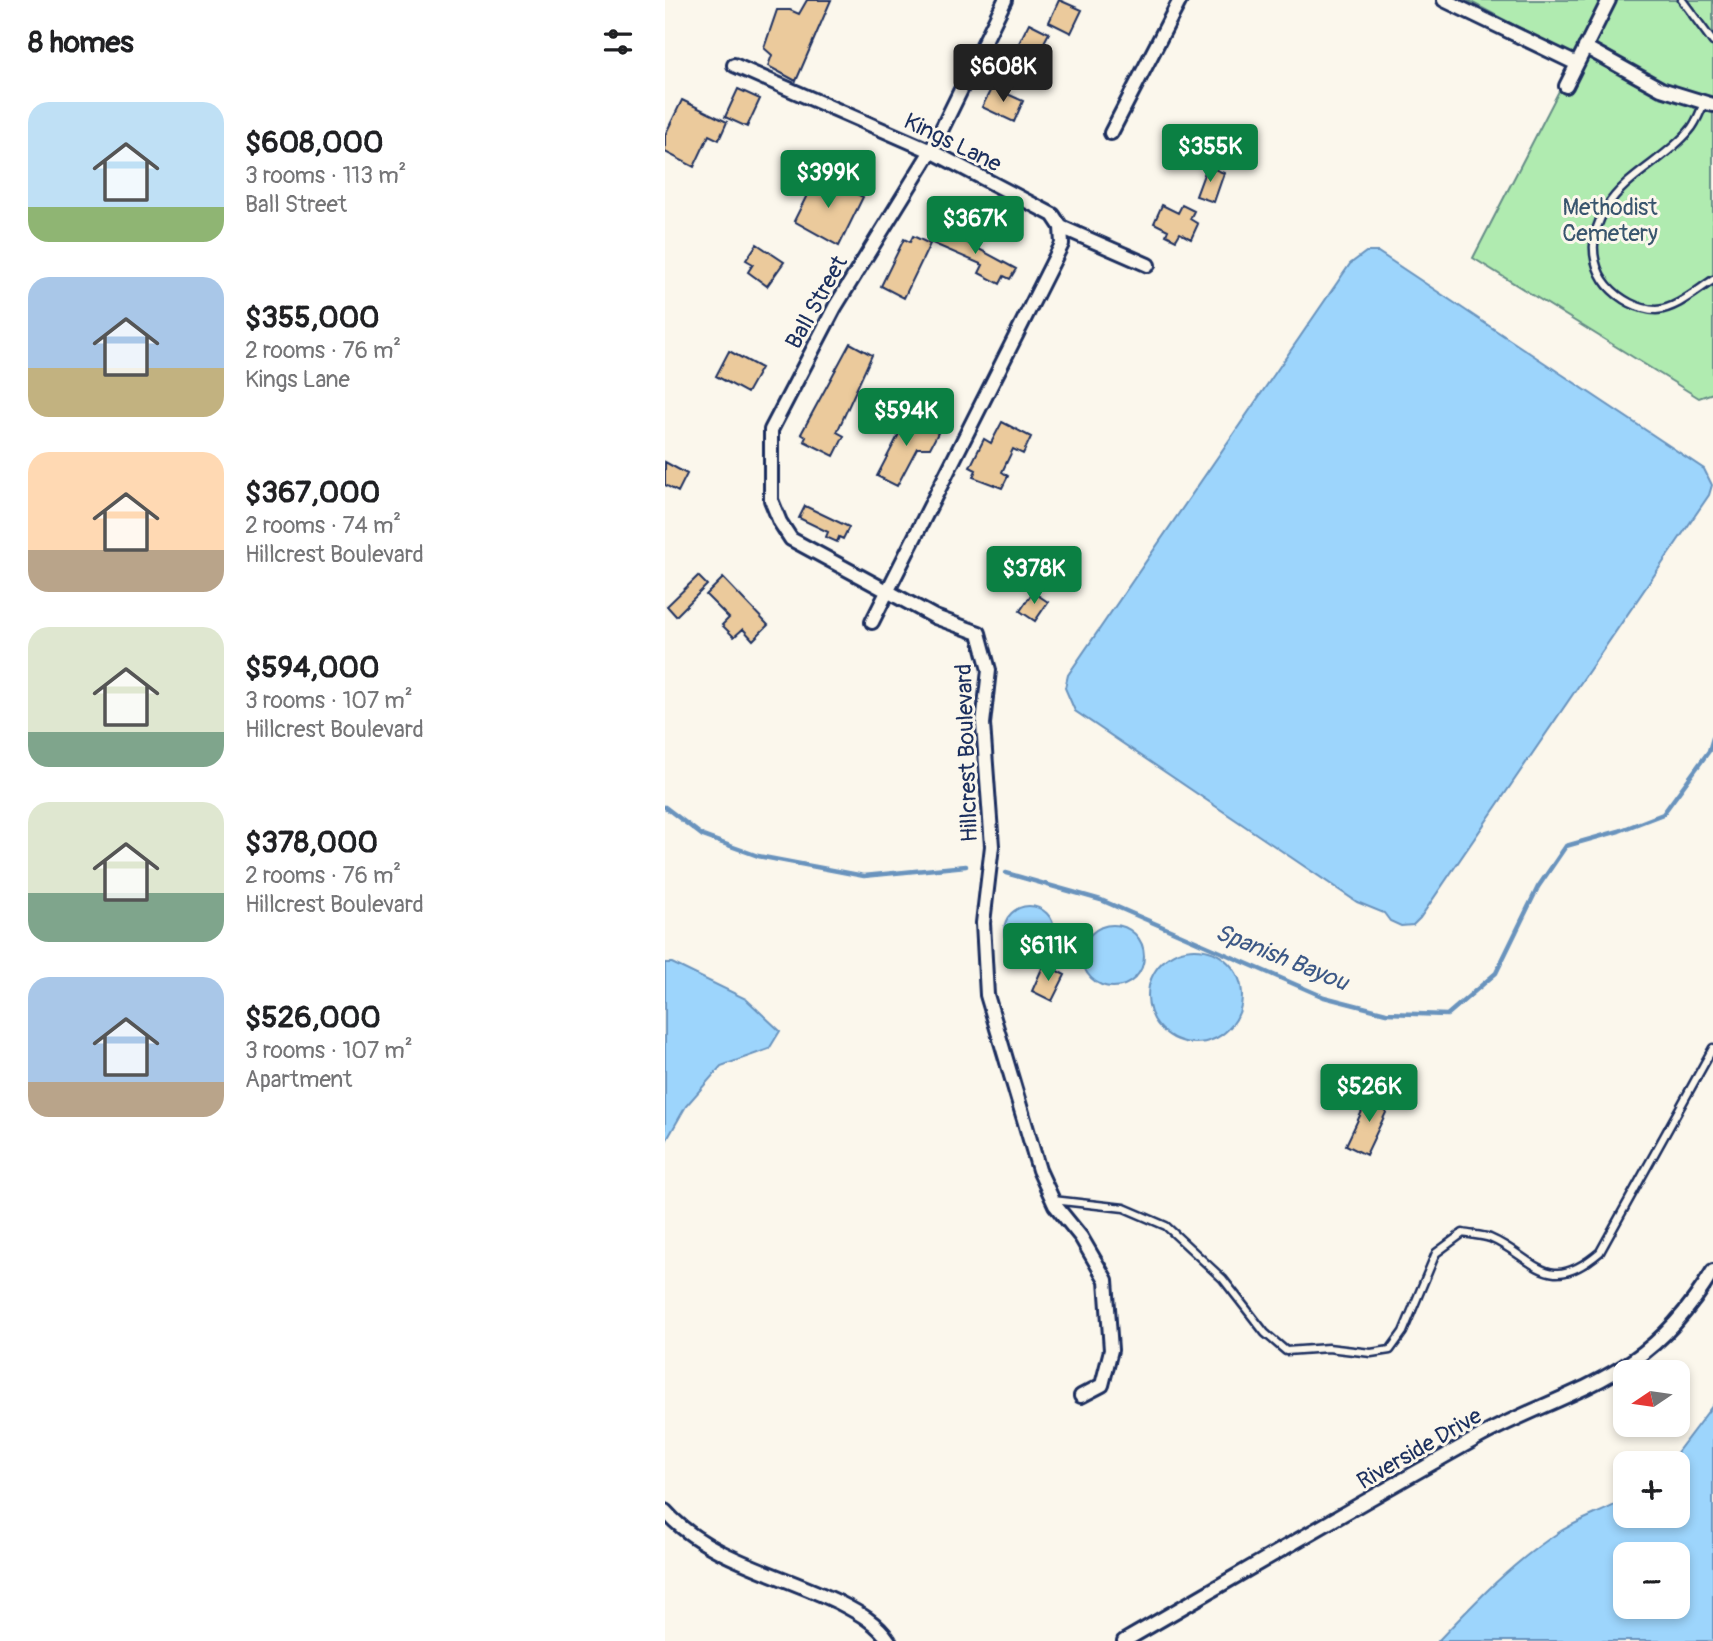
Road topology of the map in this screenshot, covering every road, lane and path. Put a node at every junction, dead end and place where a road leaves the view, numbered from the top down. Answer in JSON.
{"nodes":[{"id":1,"x":1005,"y":0,"type":"edge"},
{"id":2,"x":1179,"y":0,"type":"edge"},
{"id":3,"x":1444,"y":0,"type":"edge"},
{"id":4,"x":1609,"y":0,"type":"edge"},
{"id":5,"x":1682,"y":0,"type":"edge"},
{"id":6,"x":1713,"y":42,"type":"edge"},
{"id":7,"x":1585,"y":47,"type":"junction"},
{"id":8,"x":1577,"y":64,"type":"junction"},
{"id":9,"x":734,"y":65,"type":"dead end"},
{"id":10,"x":1566,"y":86,"type":"dead end"},
{"id":11,"x":1709,"y":104,"type":"edge"},
{"id":12,"x":1111,"y":133,"type":"dead end"},
{"id":13,"x":931,"y":151,"type":"junction"},
{"id":14,"x":1061,"y":227,"type":"junction"},
{"id":15,"x":1148,"y":265,"type":"dead end"},
{"id":16,"x":1713,"y":280,"type":"edge"},
{"id":17,"x":886,"y":590,"type":"junction"},
{"id":18,"x":872,"y":622,"type":"dead end"},
{"id":19,"x":1713,"y":1048,"type":"edge"},
{"id":20,"x":1053,"y":1200,"type":"junction"},
{"id":21,"x":1713,"y":1271,"type":"edge"},
{"id":22,"x":1081,"y":1396,"type":"dead end"},
{"id":23,"x":665,"y":1511,"type":"edge"},
{"id":24,"x":889,"y":1641,"type":"edge"},
{"id":25,"x":1124,"y":1641,"type":"edge"}],
"edges":[{"from":1,"to":13,"type":"street","name":"Ball Street"},
{"from":2,"to":12,"type":"street"},
{"from":3,"to":8,"type":"street"},
{"from":4,"to":7,"type":"street"},
{"from":5,"to":6,"type":"lane"},
{"from":7,"to":8,"type":"street"},
{"from":7,"to":11,"type":"street"},
{"from":8,"to":10,"type":"street"},
{"from":9,"to":13,"type":"street","name":"Kings Lane"},
{"from":11,"to":16,"type":"lane"},
{"from":13,"to":14,"type":"street","name":"Kings Lane"},
{"from":13,"to":17,"type":"street","name":"Ball Street"},
{"from":14,"to":15,"type":"street","name":"Kings Lane"},
{"from":14,"to":17,"type":"street"},
{"from":17,"to":18,"type":"street"},
{"from":17,"to":20,"type":"street","name":"Hillcrest Boulevard"},
{"from":19,"to":20,"type":"lane"},
{"from":20,"to":22,"type":"street","name":"Hillcrest Boulevard"},
{"from":21,"to":25,"type":"street","name":"Riverside Drive"},
{"from":23,"to":24,"type":"street"}]}
